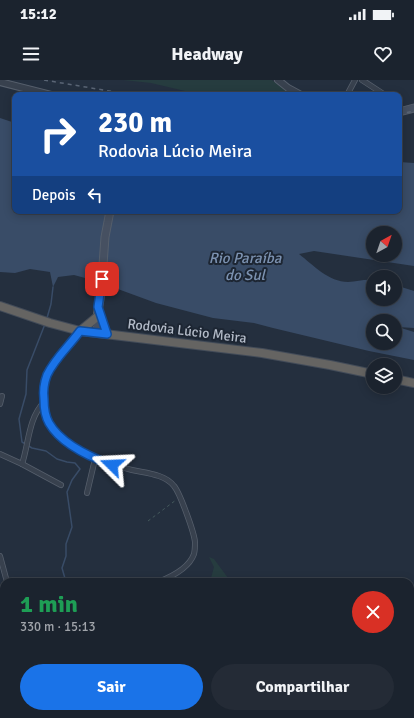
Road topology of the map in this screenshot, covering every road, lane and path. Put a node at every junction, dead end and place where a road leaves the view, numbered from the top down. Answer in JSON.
{"nodes":[{"id":1,"x":278,"y":80,"type":"edge"},
{"id":2,"x":355,"y":80,"type":"edge"},
{"id":3,"x":362,"y":80,"type":"edge"},
{"id":4,"x":0,"y":82,"type":"edge"},
{"id":5,"x":39,"y":92,"type":"edge"},
{"id":6,"x":295,"y":92,"type":"edge"},
{"id":7,"x":349,"y":92,"type":"edge"},
{"id":8,"x":380,"y":92,"type":"edge"},
{"id":9,"x":414,"y":108,"type":"edge"},
{"id":10,"x":402,"y":110,"type":"edge"},
{"id":11,"x":109,"y":214,"type":"edge"},
{"id":12,"x":0,"y":306,"type":"edge"},
{"id":13,"x":98,"y":307,"type":"junction"},
{"id":14,"x":97,"y":317,"type":"junction"},
{"id":15,"x":80,"y":331,"type":"junction"},
{"id":16,"x":98,"y":333,"type":"junction"},
{"id":17,"x":107,"y":334,"type":"junction"},
{"id":18,"x":366,"y":373,"type":"edge"},
{"id":19,"x":402,"y":380,"type":"edge"},
{"id":20,"x":414,"y":383,"type":"edge"},
{"id":21,"x":2,"y":396,"type":"dead end"},
{"id":22,"x":44,"y":402,"type":"junction"},
{"id":23,"x":0,"y":404,"type":"edge"},
{"id":24,"x":0,"y":454,"type":"edge"},
{"id":25,"x":95,"y":459,"type":"junction"},
{"id":26,"x":22,"y":464,"type":"junction"},
{"id":27,"x":61,"y":485,"type":"dead end"},
{"id":28,"x":87,"y":493,"type":"dead end"},
{"id":29,"x":180,"y":498,"type":"junction"},
{"id":30,"x":148,"y":521,"type":"dead end"},
{"id":31,"x":0,"y":556,"type":"edge"},
{"id":32,"x":6,"y":578,"type":"edge"},
{"id":33,"x":165,"y":578,"type":"edge"}],
"edges":[{"from":1,"to":6,"type":"street"},
{"from":2,"to":7,"type":"street"},
{"from":3,"to":8,"type":"street"},
{"from":4,"to":5,"type":"street"},
{"from":9,"to":10,"type":"main road"},
{"from":11,"to":13,"type":"main road"},
{"from":12,"to":15,"type":"highway","name":"Rodovia Lúcio Meira"},
{"from":13,"to":14,"type":"main road"},
{"from":13,"to":17,"type":"main road"},
{"from":14,"to":15,"type":"highway"},
{"from":14,"to":16,"type":"main road"},
{"from":15,"to":16,"type":"highway","name":"Rodovia Lúcio Meira"},
{"from":15,"to":22,"type":"street"},
{"from":16,"to":17,"type":"highway","name":"Rodovia Lúcio Meira"},
{"from":17,"to":18,"type":"highway","name":"Rodovia Lúcio Meira"},
{"from":19,"to":20,"type":"highway"},
{"from":21,"to":23,"type":"street"},
{"from":22,"to":25,"type":"street"},
{"from":22,"to":26,"type":"street"},
{"from":24,"to":26,"type":"street"},
{"from":25,"to":28,"type":"street"},
{"from":25,"to":29,"type":"street"},
{"from":26,"to":27,"type":"street"},
{"from":29,"to":30,"type":"path"},
{"from":29,"to":33,"type":"street"},
{"from":31,"to":32,"type":"street"}]}
